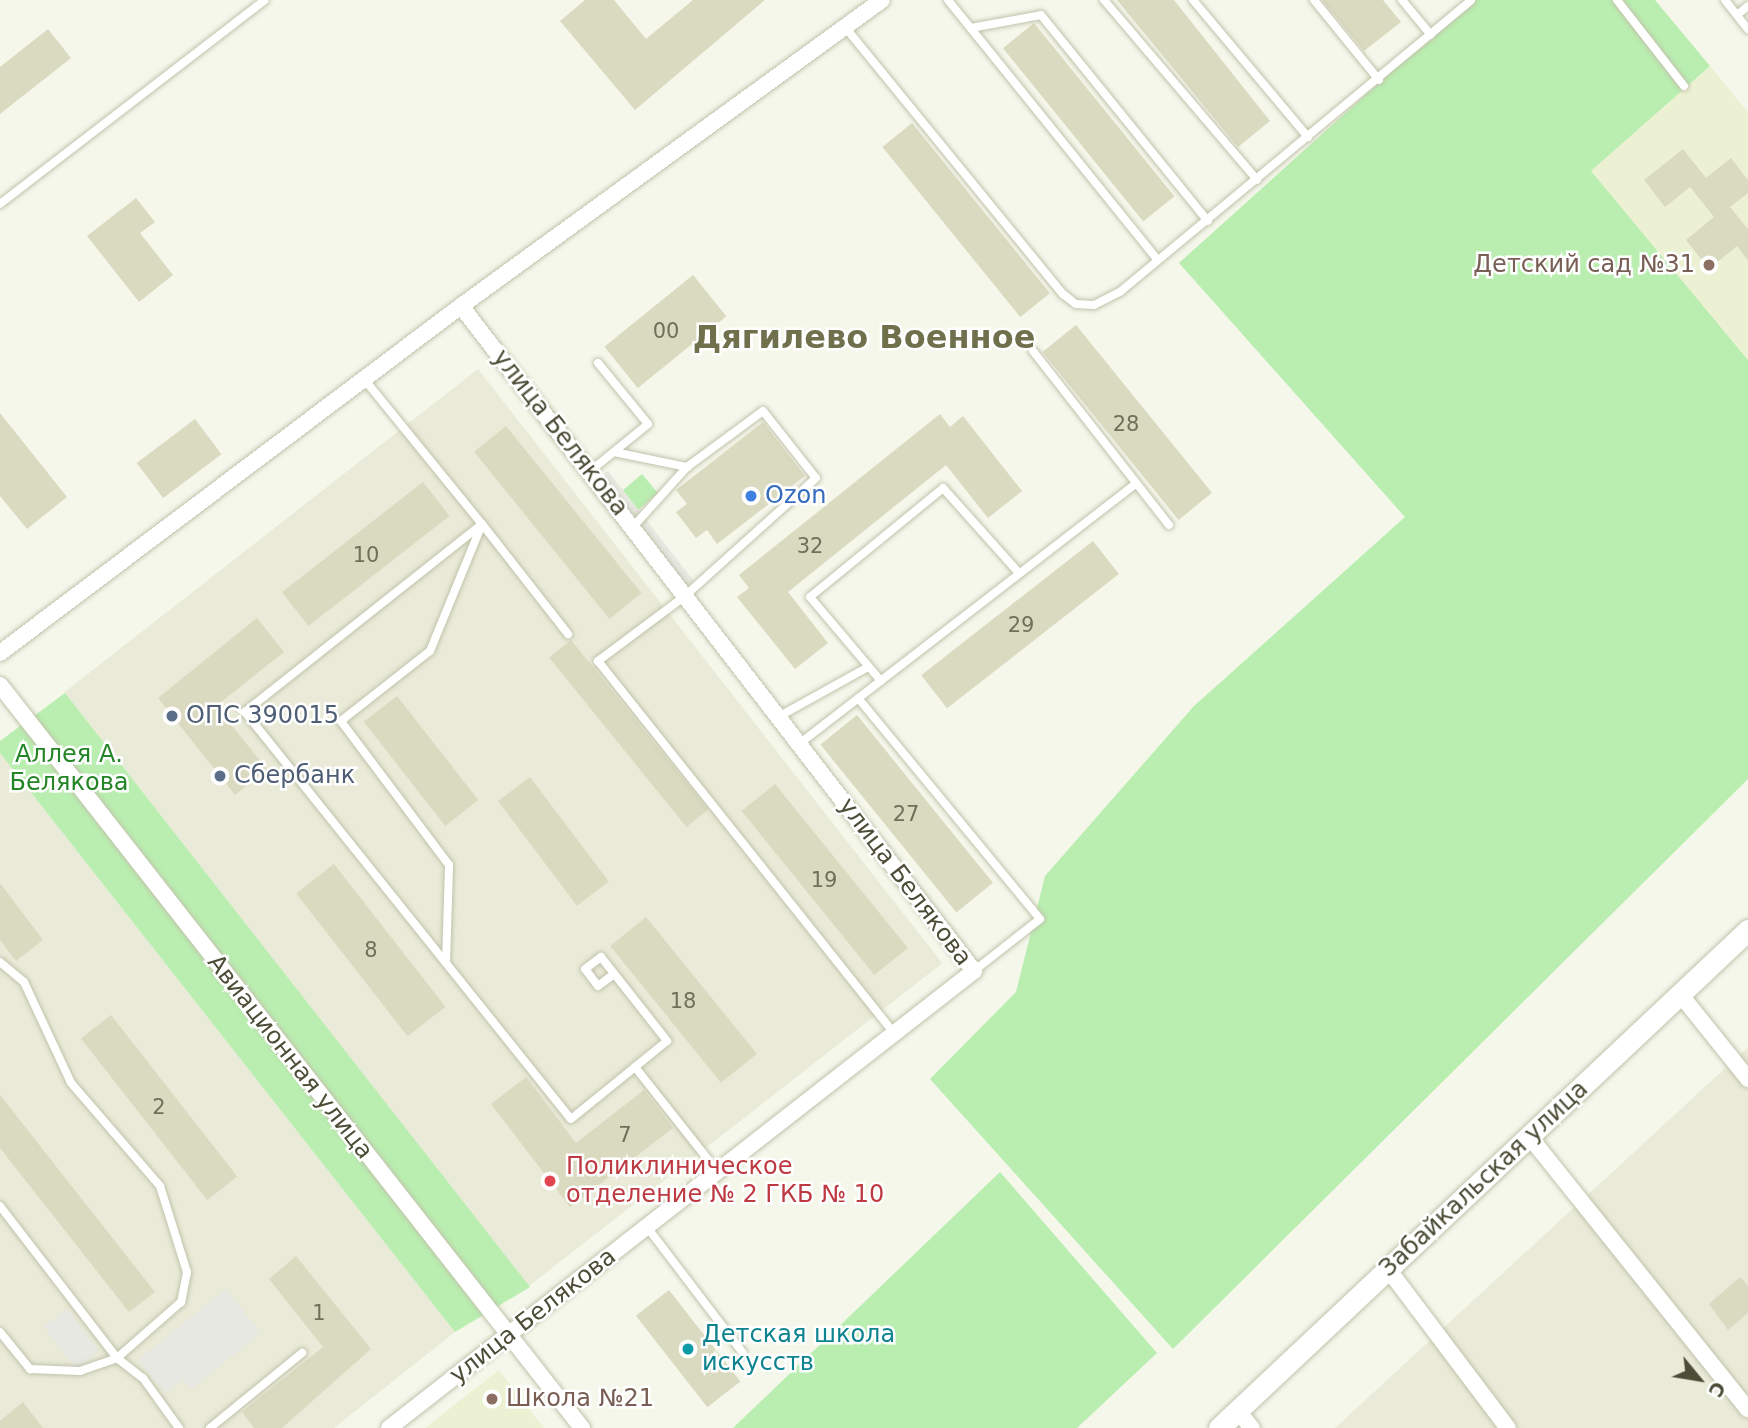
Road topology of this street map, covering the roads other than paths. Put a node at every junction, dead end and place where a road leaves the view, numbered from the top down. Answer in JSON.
{"nodes":[{"id":1,"x":265,"y":0,"type":"edge"},
{"id":2,"x":882,"y":0,"type":"edge"},
{"id":3,"x":948,"y":0,"type":"edge"},
{"id":4,"x":1104,"y":0,"type":"edge"},
{"id":5,"x":1193,"y":0,"type":"edge"},
{"id":6,"x":1314,"y":0,"type":"edge"},
{"id":7,"x":1402,"y":0,"type":"edge"},
{"id":8,"x":1471,"y":0,"type":"edge"},
{"id":9,"x":1617,"y":0,"type":"edge"},
{"id":10,"x":1725,"y":0,"type":"edge"},
{"id":11,"x":1748,"y":6,"type":"edge"},
{"id":12,"x":1737,"y":15,"type":"junction"},
{"id":13,"x":845,"y":27,"type":"junction"},
{"id":14,"x":971,"y":28,"type":"junction"},
{"id":15,"x":1748,"y":29,"type":"edge"},
{"id":16,"x":1431,"y":35,"type":"junction"},
{"id":17,"x":1379,"y":80,"type":"junction"},
{"id":18,"x":1684,"y":86,"type":"dead end"},
{"id":19,"x":1308,"y":137,"type":"junction"},
{"id":20,"x":1257,"y":180,"type":"junction"},
{"id":21,"x":0,"y":204,"type":"edge"},
{"id":22,"x":1208,"y":220,"type":"junction"},
{"id":23,"x":1158,"y":260,"type":"junction"},
{"id":24,"x":461,"y":306,"type":"junction"},
{"id":25,"x":1033,"y":351,"type":"dead end"},
{"id":26,"x":598,"y":363,"type":"dead end"},
{"id":27,"x":364,"y":379,"type":"junction"},
{"id":28,"x":614,"y":452,"type":"junction"},
{"id":29,"x":687,"y":467,"type":"junction"},
{"id":30,"x":589,"y":472,"type":"junction"},
{"id":31,"x":1135,"y":484,"type":"junction"},
{"id":32,"x":482,"y":524,"type":"junction"},
{"id":33,"x":1169,"y":525,"type":"dead end"},
{"id":34,"x":632,"y":528,"type":"junction"},
{"id":35,"x":1018,"y":572,"type":"junction"},
{"id":36,"x":685,"y":596,"type":"junction"},
{"id":37,"x":568,"y":634,"type":"dead end"},
{"id":38,"x":0,"y":653,"type":"edge"},
{"id":39,"x":869,"y":667,"type":"junction"},
{"id":40,"x":881,"y":681,"type":"junction"},
{"id":41,"x":0,"y":685,"type":"edge"},
{"id":42,"x":858,"y":698,"type":"junction"},
{"id":43,"x":778,"y":716,"type":"junction"},
{"id":44,"x":799,"y":744,"type":"junction"},
{"id":45,"x":1748,"y":930,"type":"edge"},
{"id":46,"x":0,"y":962,"type":"edge"},
{"id":47,"x":446,"y":963,"type":"junction"},
{"id":48,"x":974,"y":971,"type":"junction"},
{"id":49,"x":614,"y":974,"type":"dead end"},
{"id":50,"x":1680,"y":994,"type":"junction"},
{"id":51,"x":894,"y":1032,"type":"junction"},
{"id":52,"x":635,"y":1067,"type":"junction"},
{"id":53,"x":1748,"y":1079,"type":"edge"},
{"id":54,"x":1529,"y":1136,"type":"junction"},
{"id":55,"x":718,"y":1172,"type":"junction"},
{"id":56,"x":0,"y":1206,"type":"edge"},
{"id":57,"x":647,"y":1227,"type":"junction"},
{"id":58,"x":1388,"y":1269,"type":"junction"},
{"id":59,"x":0,"y":1332,"type":"edge"},
{"id":60,"x":509,"y":1336,"type":"junction"},
{"id":61,"x":302,"y":1353,"type":"dead end"},
{"id":62,"x":743,"y":1353,"type":"dead end"},
{"id":63,"x":117,"y":1358,"type":"junction"},
{"id":64,"x":1748,"y":1409,"type":"edge"},
{"id":65,"x":1238,"y":1411,"type":"junction"},
{"id":66,"x":179,"y":1428,"type":"edge"},
{"id":67,"x":210,"y":1428,"type":"edge"},
{"id":68,"x":389,"y":1428,"type":"edge"},
{"id":69,"x":582,"y":1428,"type":"edge"},
{"id":70,"x":1219,"y":1428,"type":"edge"},
{"id":71,"x":1252,"y":1428,"type":"edge"},
{"id":72,"x":1508,"y":1428,"type":"edge"}],
"edges":[{"from":1,"to":21,"type":"lane"},
{"from":2,"to":13,"type":"street"},
{"from":3,"to":14,"type":"lane"},
{"from":4,"to":20,"type":"lane"},
{"from":5,"to":19,"type":"lane"},
{"from":6,"to":17,"type":"lane"},
{"from":7,"to":16,"type":"lane"},
{"from":8,"to":16,"type":"lane"},
{"from":9,"to":18,"type":"lane"},
{"from":10,"to":12,"type":"lane"},
{"from":11,"to":12,"type":"lane"},
{"from":12,"to":15,"type":"lane"},
{"from":13,"to":23,"type":"lane"},
{"from":13,"to":24,"type":"street"},
{"from":14,"to":22,"type":"lane"},
{"from":14,"to":23,"type":"lane"},
{"from":16,"to":17,"type":"lane"},
{"from":17,"to":19,"type":"lane"},
{"from":19,"to":20,"type":"lane"},
{"from":20,"to":22,"type":"lane"},
{"from":22,"to":23,"type":"lane"},
{"from":24,"to":27,"type":"street"},
{"from":24,"to":30,"type":"street","name":"улица Белякова"},
{"from":25,"to":31,"type":"lane"},
{"from":26,"to":28,"type":"lane"},
{"from":27,"to":32,"type":"lane"},
{"from":27,"to":38,"type":"street"},
{"from":28,"to":29,"type":"lane"},
{"from":28,"to":30,"type":"lane"},
{"from":29,"to":34,"type":"lane"},
{"from":29,"to":36,"type":"lane"},
{"from":30,"to":34,"type":"street","name":"улица Белякова"},
{"from":31,"to":33,"type":"lane"},
{"from":31,"to":35,"type":"lane"},
{"from":32,"to":37,"type":"lane"},
{"from":32,"to":47,"type":"lane"},
{"from":32,"to":47,"type":"lane"},
{"from":34,"to":36,"type":"street","name":"улица Белякова"},
{"from":35,"to":39,"type":"lane"},
{"from":35,"to":40,"type":"lane"},
{"from":36,"to":43,"type":"street","name":"улица Белякова"},
{"from":36,"to":51,"type":"lane"},
{"from":39,"to":40,"type":"lane"},
{"from":39,"to":43,"type":"lane"},
{"from":40,"to":42,"type":"lane"},
{"from":41,"to":60,"type":"street","name":"Авиационная улица"},
{"from":42,"to":44,"type":"lane"},
{"from":42,"to":48,"type":"lane"},
{"from":43,"to":44,"type":"street","name":"улица Белякова"},
{"from":44,"to":48,"type":"street","name":"улица Белякова"},
{"from":45,"to":50,"type":"street","name":"Забайкальская улица"},
{"from":46,"to":63,"type":"lane"},
{"from":47,"to":52,"type":"lane"},
{"from":48,"to":51,"type":"street","name":"улица Белякова"},
{"from":49,"to":52,"type":"lane"},
{"from":50,"to":53,"type":"street"},
{"from":50,"to":54,"type":"street","name":"Забайкальская улица"},
{"from":51,"to":55,"type":"street","name":"улица Белякова"},
{"from":52,"to":55,"type":"lane"},
{"from":54,"to":58,"type":"street","name":"Забайкальская улица"},
{"from":54,"to":64,"type":"street"},
{"from":55,"to":57,"type":"street","name":"улица Белякова"},
{"from":56,"to":63,"type":"lane"},
{"from":57,"to":60,"type":"street","name":"улица Белякова"},
{"from":57,"to":62,"type":"lane"},
{"from":58,"to":65,"type":"street","name":"Забайкальская улица"},
{"from":58,"to":72,"type":"street"},
{"from":59,"to":63,"type":"lane"},
{"from":60,"to":68,"type":"street","name":"улица Белякова"},
{"from":60,"to":69,"type":"street","name":"Авиационная улица"},
{"from":61,"to":67,"type":"lane"},
{"from":63,"to":66,"type":"lane"},
{"from":65,"to":70,"type":"street","name":"Забайкальская улица"},
{"from":65,"to":71,"type":"street"}]}
